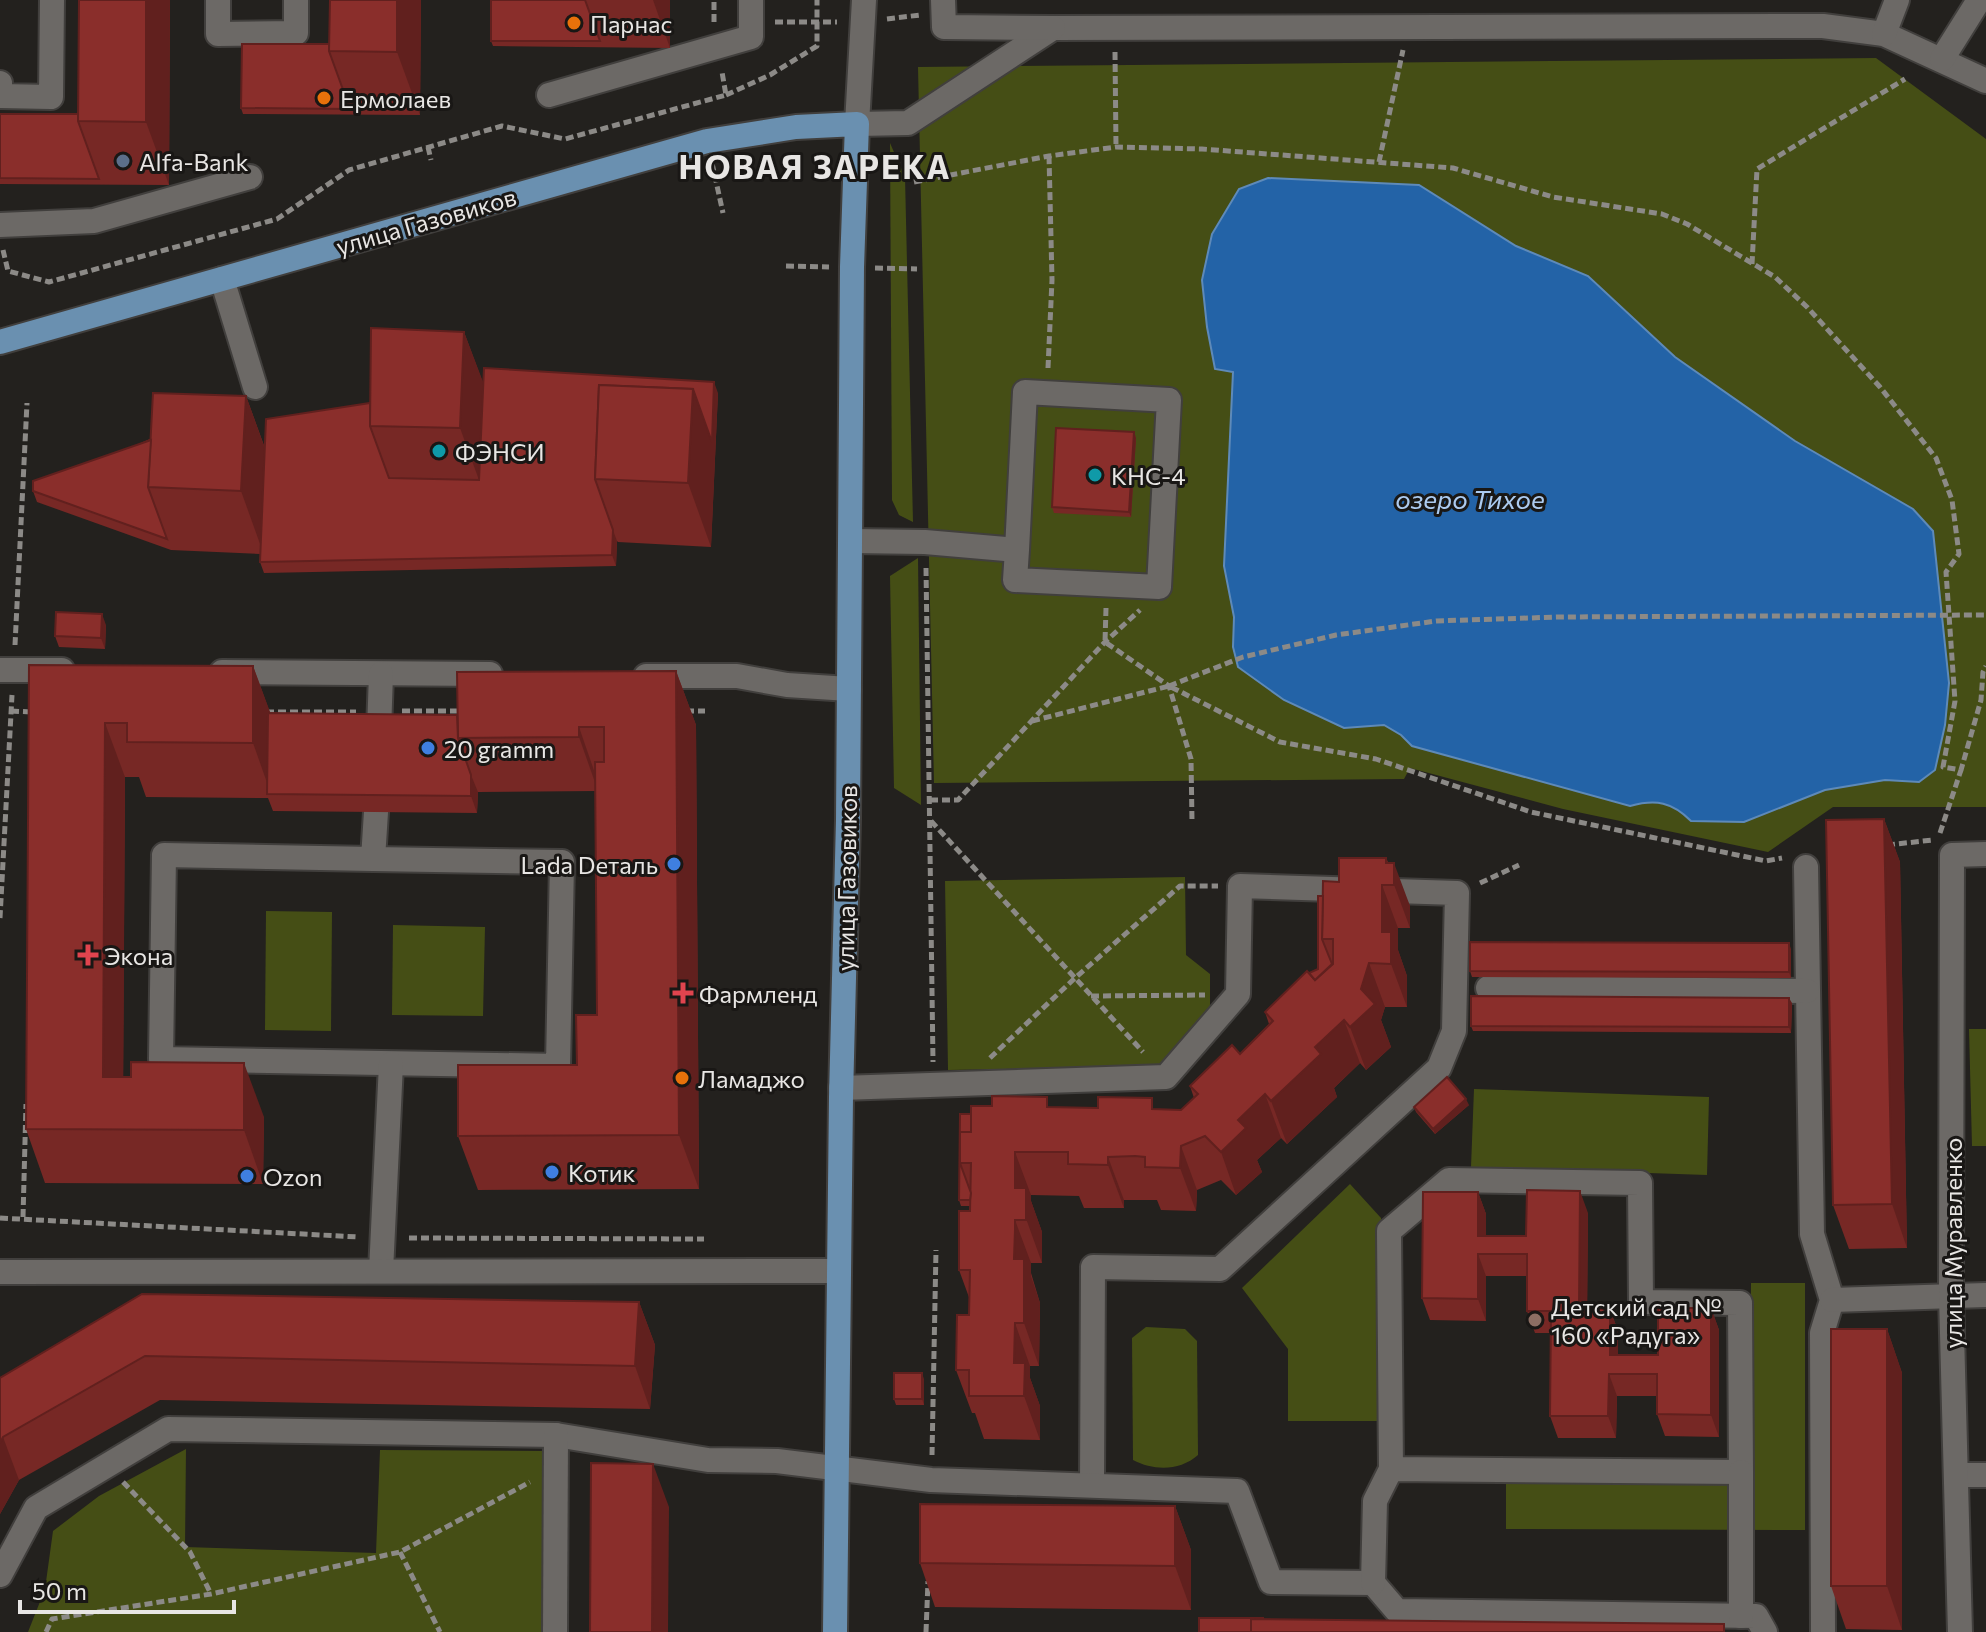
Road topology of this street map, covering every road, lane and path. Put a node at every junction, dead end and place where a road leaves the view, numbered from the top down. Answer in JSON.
{"nodes":[{"id":1,"x":52,"y":0,"type":"edge"},
{"id":2,"x":218,"y":0,"type":"edge"},
{"id":3,"x":296,"y":0,"type":"edge"},
{"id":4,"x":714,"y":0,"type":"edge"},
{"id":5,"x":751,"y":0,"type":"edge"},
{"id":6,"x":817,"y":0,"type":"edge"},
{"id":7,"x":864,"y":0,"type":"edge"},
{"id":8,"x":943,"y":0,"type":"edge"},
{"id":9,"x":1897,"y":0,"type":"edge"},
{"id":10,"x":1979,"y":0,"type":"edge"},
{"id":11,"x":1408,"y":27,"type":"junction"},
{"id":12,"x":1053,"y":28,"type":"junction"},
{"id":13,"x":1115,"y":28,"type":"junction"},
{"id":14,"x":1884,"y":34,"type":"junction"},
{"id":15,"x":718,"y":47,"type":"junction"},
{"id":16,"x":1942,"y":59,"type":"junction"},
{"id":17,"x":1905,"y":79,"type":"dead end"},
{"id":18,"x":1986,"y":81,"type":"edge"},
{"id":19,"x":0,"y":83,"type":"edge"},
{"id":20,"x":549,"y":95,"type":"dead end"},
{"id":21,"x":726,"y":95,"type":"junction"},
{"id":22,"x":857,"y":124,"type":"junction"},
{"id":23,"x":428,"y":147,"type":"junction"},
{"id":24,"x":1116,"y":147,"type":"junction"},
{"id":25,"x":1049,"y":156,"type":"junction"},
{"id":26,"x":431,"y":160,"type":"dead end"},
{"id":27,"x":1379,"y":162,"type":"junction"},
{"id":28,"x":250,"y":177,"type":"dead end"},
{"id":29,"x":914,"y":182,"type":"dead end"},
{"id":30,"x":0,"y":225,"type":"edge"},
{"id":31,"x":0,"y":242,"type":"edge"},
{"id":32,"x":1752,"y":264,"type":"junction"},
{"id":33,"x":222,"y":279,"type":"junction"},
{"id":34,"x":0,"y":342,"type":"edge"},
{"id":35,"x":1048,"y":373,"type":"dead end"},
{"id":36,"x":255,"y":387,"type":"dead end"},
{"id":37,"x":851,"y":541,"type":"junction"},
{"id":38,"x":925,"y":542,"type":"junction"},
{"id":39,"x":1017,"y":550,"type":"junction"},
{"id":40,"x":1151,"y":601,"type":"dead end"},
{"id":41,"x":1106,"y":603,"type":"dead end"},
{"id":42,"x":1986,"y":615,"type":"edge"},
{"id":43,"x":1951,"y":616,"type":"junction"},
{"id":44,"x":1105,"y":642,"type":"junction"},
{"id":45,"x":1986,"y":666,"type":"edge"},
{"id":46,"x":0,"y":670,"type":"edge"},
{"id":47,"x":84,"y":671,"type":"edge"},
{"id":48,"x":203,"y":672,"type":"edge"},
{"id":49,"x":381,"y":674,"type":"junction"},
{"id":50,"x":506,"y":675,"type":"edge"},
{"id":51,"x":630,"y":676,"type":"edge"},
{"id":52,"x":1169,"y":686,"type":"junction"},
{"id":53,"x":849,"y":689,"type":"junction"},
{"id":54,"x":35,"y":712,"type":"edge"},
{"id":55,"x":1032,"y":721,"type":"junction"},
{"id":56,"x":34,"y":727,"type":"edge"},
{"id":57,"x":379,"y":731,"type":"edge"},
{"id":58,"x":1961,"y":770,"type":"junction"},
{"id":59,"x":930,"y":800,"type":"junction"},
{"id":60,"x":376,"y":812,"type":"edge"},
{"id":61,"x":931,"y":820,"type":"junction"},
{"id":62,"x":1192,"y":821,"type":"dead end"},
{"id":63,"x":1946,"y":845,"type":"junction"},
{"id":64,"x":1874,"y":846,"type":"edge"},
{"id":65,"x":1986,"y":854,"type":"edge"},
{"id":66,"x":373,"y":859,"type":"junction"},
{"id":67,"x":1801,"y":861,"type":"joint"},
{"id":68,"x":1519,"y":865,"type":"dead end"},
{"id":69,"x":1240,"y":886,"type":"junction"},
{"id":70,"x":1457,"y":893,"type":"junction"},
{"id":71,"x":1075,"y":978,"type":"junction"},
{"id":72,"x":1488,"y":988,"type":"dead end"},
{"id":73,"x":1807,"y":991,"type":"junction"},
{"id":74,"x":1238,"y":994,"type":"junction"},
{"id":75,"x":1091,"y":996,"type":"junction"},
{"id":76,"x":391,"y":1064,"type":"junction"},
{"id":77,"x":1166,"y":1077,"type":"junction"},
{"id":78,"x":962,"y":1084,"type":"junction"},
{"id":79,"x":933,"y":1085,"type":"junction"},
{"id":80,"x":841,"y":1088,"type":"junction"},
{"id":81,"x":26,"y":1091,"type":"edge"},
{"id":82,"x":23,"y":1217,"type":"junction"},
{"id":83,"x":0,"y":1218,"type":"edge"},
{"id":84,"x":384,"y":1238,"type":"junction"},
{"id":85,"x":704,"y":1239,"type":"dead end"},
{"id":86,"x":936,"y":1250,"type":"dead end"},
{"id":87,"x":381,"y":1271,"type":"junction"},
{"id":88,"x":838,"y":1271,"type":"junction"},
{"id":89,"x":0,"y":1272,"type":"edge"},
{"id":90,"x":1986,"y":1295,"type":"edge"},
{"id":91,"x":1951,"y":1296,"type":"junction"},
{"id":92,"x":1832,"y":1300,"type":"junction"},
{"id":93,"x":556,"y":1435,"type":"junction"},
{"id":94,"x":108,"y":1465,"type":"junction"},
{"id":95,"x":836,"y":1467,"type":"junction"},
{"id":96,"x":1391,"y":1469,"type":"junction"},
{"id":97,"x":1741,"y":1472,"type":"junction"},
{"id":98,"x":1957,"y":1475,"type":"junction"},
{"id":99,"x":1986,"y":1475,"type":"edge"},
{"id":100,"x":931,"y":1480,"type":"junction"},
{"id":101,"x":532,"y":1481,"type":"dead end"},
{"id":102,"x":1092,"y":1484,"type":"junction"},
{"id":103,"x":400,"y":1552,"type":"junction"},
{"id":104,"x":928,"y":1571,"type":"edge"},
{"id":105,"x":0,"y":1575,"type":"edge"},
{"id":106,"x":1373,"y":1583,"type":"junction"},
{"id":107,"x":211,"y":1594,"type":"junction"},
{"id":108,"x":1741,"y":1616,"type":"junction"},
{"id":109,"x":46,"y":1632,"type":"edge"},
{"id":110,"x":440,"y":1632,"type":"edge"},
{"id":111,"x":555,"y":1632,"type":"edge"},
{"id":112,"x":835,"y":1632,"type":"edge"},
{"id":113,"x":926,"y":1632,"type":"edge"},
{"id":114,"x":1765,"y":1632,"type":"edge"},
{"id":115,"x":1823,"y":1632,"type":"edge"},
{"id":116,"x":1960,"y":1632,"type":"edge"}],
"edges":[{"from":1,"to":19,"type":"street"},
{"from":2,"to":3,"type":"street"},
{"from":4,"to":15,"type":"path"},
{"from":5,"to":15,"type":"street"},
{"from":6,"to":21,"type":"path"},
{"from":7,"to":22,"type":"street","name":"улица Газовиков"},
{"from":8,"to":12,"type":"street"},
{"from":9,"to":14,"type":"street"},
{"from":10,"to":16,"type":"street"},
{"from":11,"to":13,"type":"street"},
{"from":11,"to":14,"type":"street"},
{"from":11,"to":27,"type":"path"},
{"from":12,"to":13,"type":"street"},
{"from":12,"to":22,"type":"street"},
{"from":13,"to":24,"type":"path"},
{"from":14,"to":16,"type":"street"},
{"from":15,"to":20,"type":"street"},
{"from":15,"to":21,"type":"path"},
{"from":16,"to":18,"type":"street"},
{"from":17,"to":32,"type":"path"},
{"from":21,"to":23,"type":"path"},
{"from":22,"to":33,"type":"main road","name":"улица Газовиков"},
{"from":22,"to":37,"type":"main road","name":"улица Газовиков"},
{"from":23,"to":26,"type":"path"},
{"from":23,"to":31,"type":"path"},
{"from":24,"to":25,"type":"path"},
{"from":24,"to":27,"type":"path"},
{"from":25,"to":29,"type":"path"},
{"from":25,"to":35,"type":"path"},
{"from":27,"to":32,"type":"path"},
{"from":28,"to":30,"type":"street"},
{"from":32,"to":43,"type":"path"},
{"from":33,"to":34,"type":"main road","name":"улица Газовиков"},
{"from":33,"to":36,"type":"street"},
{"from":37,"to":38,"type":"street"},
{"from":37,"to":53,"type":"main road","name":"улица Газовиков"},
{"from":38,"to":39,"type":"street"},
{"from":38,"to":59,"type":"path"},
{"from":39,"to":39,"type":"street"},
{"from":40,"to":44,"type":"path"},
{"from":41,"to":44,"type":"path"},
{"from":42,"to":43,"type":"path"},
{"from":43,"to":52,"type":"path"},
{"from":43,"to":58,"type":"path"},
{"from":44,"to":52,"type":"path"},
{"from":44,"to":55,"type":"path"},
{"from":45,"to":58,"type":"path"},
{"from":46,"to":47,"type":"street"},
{"from":48,"to":49,"type":"street"},
{"from":49,"to":50,"type":"street"},
{"from":49,"to":57,"type":"street"},
{"from":51,"to":53,"type":"street"},
{"from":52,"to":55,"type":"path"},
{"from":52,"to":62,"type":"path"},
{"from":52,"to":67,"type":"path"},
{"from":53,"to":80,"type":"main road","name":"улица Газовиков"},
{"from":54,"to":56,"type":"path"},
{"from":55,"to":59,"type":"path"},
{"from":58,"to":63,"type":"path"},
{"from":59,"to":61,"type":"path"},
{"from":60,"to":66,"type":"street"},
{"from":61,"to":71,"type":"path"},
{"from":61,"to":79,"type":"path"},
{"from":63,"to":64,"type":"path"},
{"from":63,"to":65,"type":"street"},
{"from":63,"to":91,"type":"street","name":"улица Муравленко"},
{"from":66,"to":76,"type":"street"},
{"from":66,"to":76,"type":"street"},
{"from":67,"to":73,"type":"street"},
{"from":68,"to":70,"type":"path"},
{"from":69,"to":70,"type":"street"},
{"from":69,"to":71,"type":"path"},
{"from":69,"to":74,"type":"street"},
{"from":70,"to":102,"type":"street"},
{"from":71,"to":75,"type":"path"},
{"from":71,"to":78,"type":"path"},
{"from":72,"to":73,"type":"street"},
{"from":73,"to":92,"type":"street"},
{"from":74,"to":75,"type":"path"},
{"from":74,"to":77,"type":"street"},
{"from":75,"to":77,"type":"path"},
{"from":76,"to":84,"type":"street"},
{"from":77,"to":78,"type":"street"},
{"from":78,"to":79,"type":"street"},
{"from":79,"to":80,"type":"street"},
{"from":80,"to":88,"type":"main road","name":"улица Газовиков"},
{"from":81,"to":82,"type":"path"},
{"from":82,"to":83,"type":"path"},
{"from":82,"to":84,"type":"path"},
{"from":84,"to":85,"type":"path"},
{"from":84,"to":87,"type":"street"},
{"from":86,"to":100,"type":"path"},
{"from":87,"to":88,"type":"street"},
{"from":87,"to":89,"type":"street"},
{"from":88,"to":95,"type":"main road","name":"улица Газовиков"},
{"from":90,"to":91,"type":"street"},
{"from":91,"to":92,"type":"street"},
{"from":91,"to":98,"type":"street","name":"улица Муравленко"},
{"from":92,"to":115,"type":"street"},
{"from":93,"to":94,"type":"street"},
{"from":93,"to":95,"type":"street"},
{"from":93,"to":111,"type":"street"},
{"from":94,"to":105,"type":"street"},
{"from":94,"to":107,"type":"path"},
{"from":95,"to":100,"type":"street"},
{"from":95,"to":112,"type":"main road","name":"улица Газовиков"},
{"from":96,"to":97,"type":"street"},
{"from":96,"to":97,"type":"street"},
{"from":96,"to":106,"type":"street"},
{"from":97,"to":108,"type":"street"},
{"from":98,"to":99,"type":"street"},
{"from":98,"to":116,"type":"street","name":"улица Муравленко"},
{"from":100,"to":102,"type":"street"},
{"from":101,"to":103,"type":"path"},
{"from":102,"to":106,"type":"street"},
{"from":103,"to":107,"type":"path"},
{"from":103,"to":110,"type":"path"},
{"from":104,"to":113,"type":"path"},
{"from":106,"to":108,"type":"street"},
{"from":107,"to":109,"type":"path"},
{"from":108,"to":114,"type":"street"}]}
